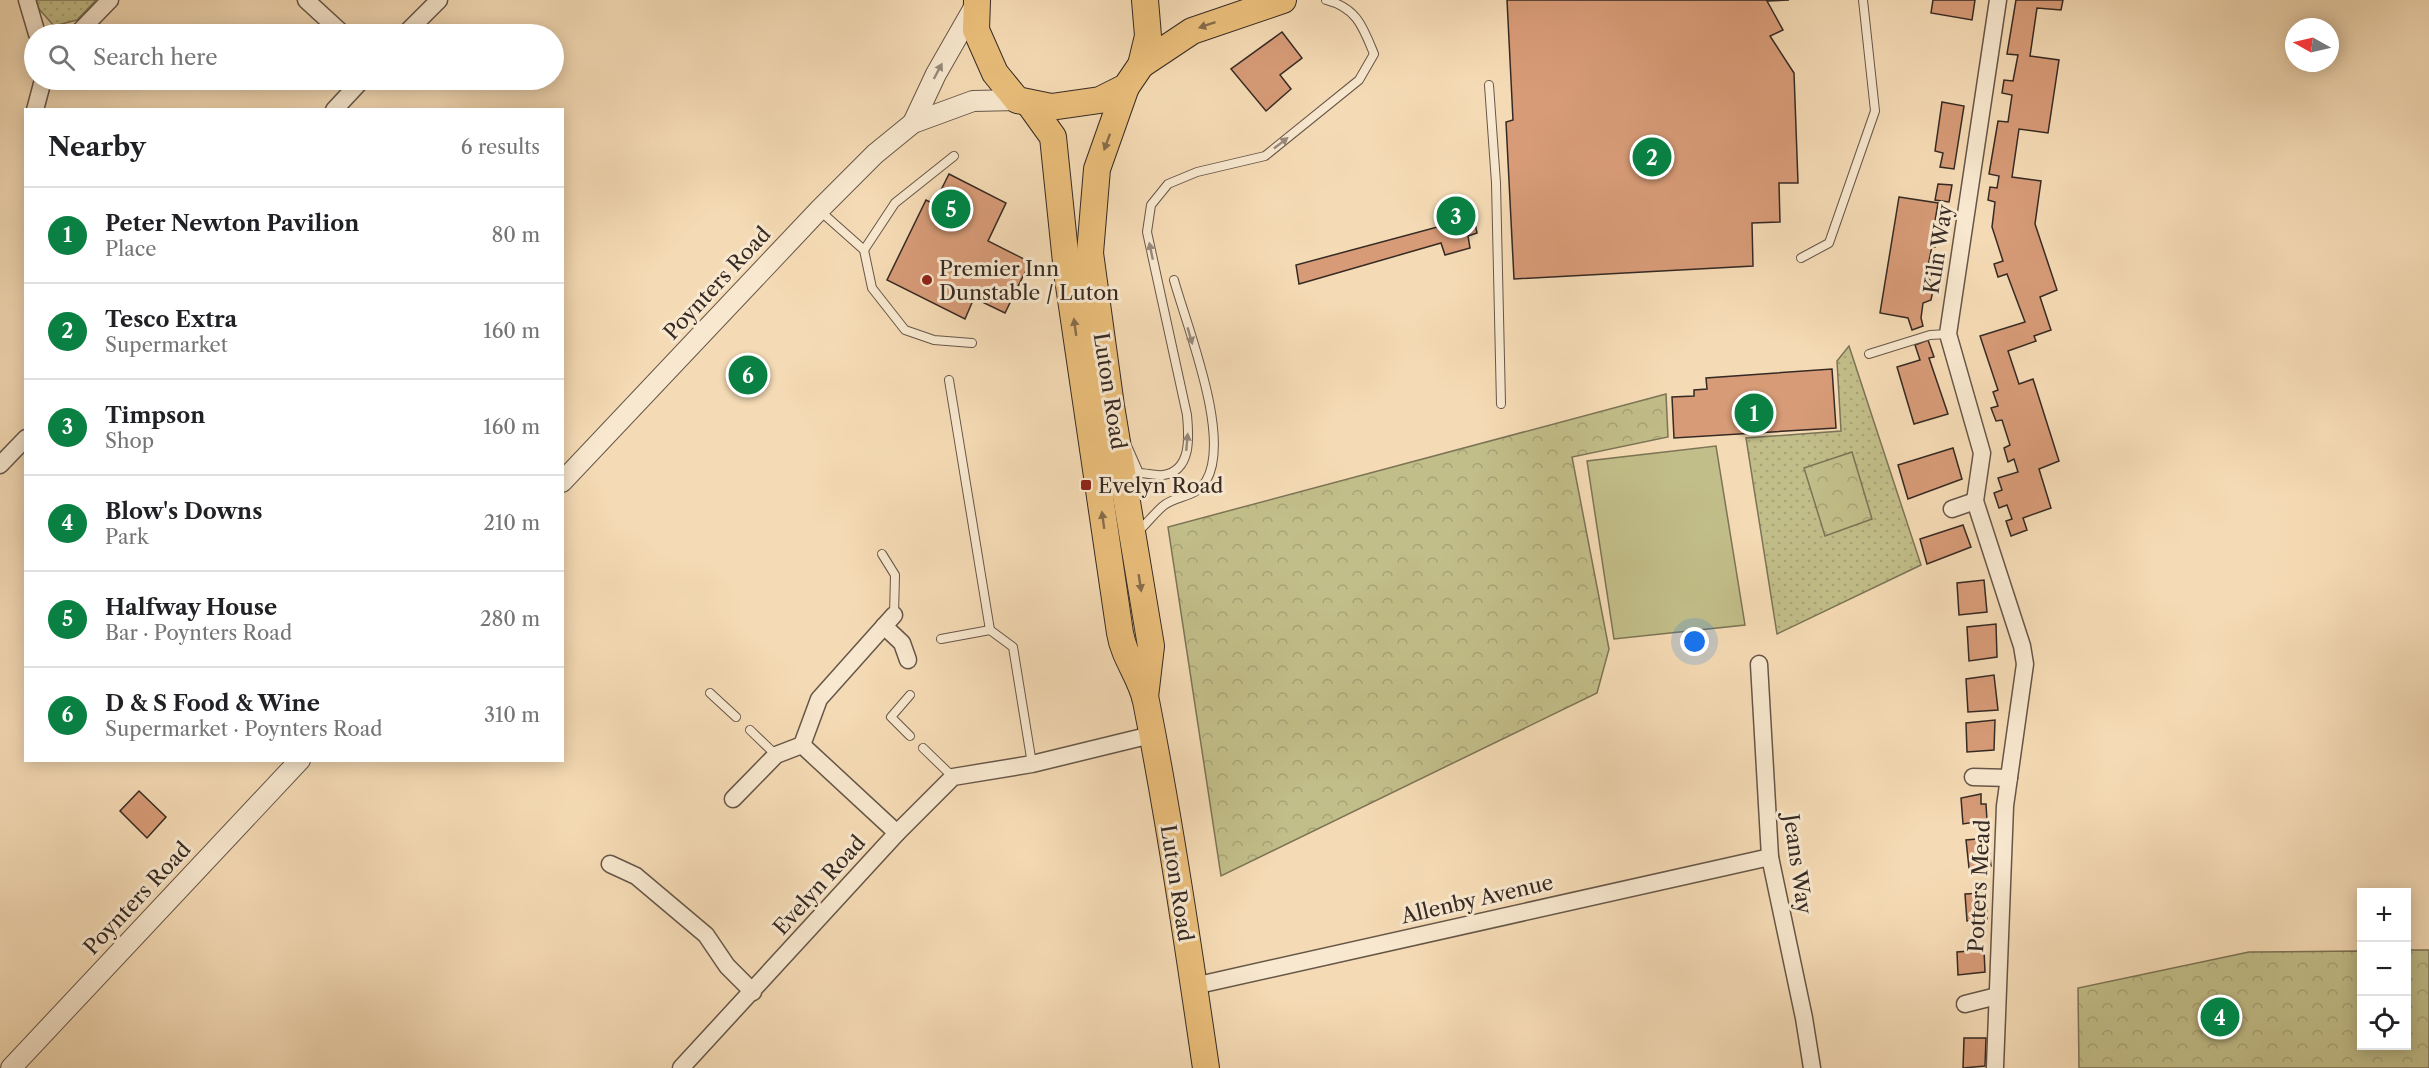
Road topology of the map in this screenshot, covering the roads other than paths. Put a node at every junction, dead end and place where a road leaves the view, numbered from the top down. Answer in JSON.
{"nodes":[{"id":1,"x":27,"y":0,"type":"edge"},
{"id":2,"x":110,"y":0,"type":"edge"},
{"id":3,"x":306,"y":0,"type":"edge"},
{"id":4,"x":439,"y":0,"type":"edge"},
{"id":5,"x":1145,"y":0,"type":"edge"},
{"id":6,"x":1283,"y":0,"type":"edge"},
{"id":7,"x":1326,"y":0,"type":"edge"},
{"id":8,"x":1863,"y":0,"type":"edge"},
{"id":9,"x":1998,"y":0,"type":"edge"},
{"id":10,"x":976,"y":2,"type":"edge"},
{"id":11,"x":34,"y":24,"type":"edge"},
{"id":12,"x":87,"y":24,"type":"edge"},
{"id":13,"x":332,"y":24,"type":"edge"},
{"id":14,"x":415,"y":24,"type":"edge"},
{"id":15,"x":1141,"y":65,"type":"junction"},
{"id":16,"x":1489,"y":85,"type":"dead end"},
{"id":17,"x":1126,"y":87,"type":"junction"},
{"id":18,"x":41,"y":90,"type":"edge"},
{"id":19,"x":353,"y":90,"type":"edge"},
{"id":20,"x":1024,"y":102,"type":"junction"},
{"id":21,"x":36,"y":108,"type":"edge"},
{"id":22,"x":336,"y":108,"type":"edge"},
{"id":23,"x":913,"y":123,"type":"junction"},
{"id":24,"x":954,"y":156,"type":"dead end"},
{"id":25,"x":819,"y":210,"type":"junction"},
{"id":26,"x":864,"y":250,"type":"junction"},
{"id":27,"x":1801,"y":258,"type":"dead end"},
{"id":28,"x":1174,"y":280,"type":"dead end"},
{"id":29,"x":1948,"y":334,"type":"junction"},
{"id":30,"x":972,"y":342,"type":"dead end"},
{"id":31,"x":1869,"y":354,"type":"dead end"},
{"id":32,"x":948,"y":380,"type":"dead end"},
{"id":33,"x":1501,"y":404,"type":"dead end"},
{"id":34,"x":1111,"y":406,"type":"junction"},
{"id":35,"x":24,"y":440,"type":"edge"},
{"id":36,"x":0,"y":465,"type":"edge"},
{"id":37,"x":564,"y":480,"type":"edge"},
{"id":38,"x":1976,"y":501,"type":"junction"},
{"id":39,"x":1952,"y":509,"type":"dead end"},
{"id":40,"x":1133,"y":537,"type":"junction"},
{"id":41,"x":882,"y":554,"type":"dead end"},
{"id":42,"x":1999,"y":573,"type":"joint"},
{"id":43,"x":890,"y":620,"type":"junction"},
{"id":44,"x":990,"y":630,"type":"junction"},
{"id":45,"x":941,"y":639,"type":"dead end"},
{"id":46,"x":908,"y":660,"type":"dead end"},
{"id":47,"x":1759,"y":664,"type":"dead end"},
{"id":48,"x":710,"y":693,"type":"dead end"},
{"id":49,"x":910,"y":695,"type":"dead end"},
{"id":50,"x":1145,"y":698,"type":"junction"},
{"id":51,"x":736,"y":717,"type":"dead end"},
{"id":52,"x":750,"y":730,"type":"dead end"},
{"id":53,"x":1151,"y":735,"type":"junction"},
{"id":54,"x":910,"y":736,"type":"dead end"},
{"id":55,"x":802,"y":745,"type":"junction"},
{"id":56,"x":923,"y":748,"type":"dead end"},
{"id":57,"x":776,"y":755,"type":"junction"},
{"id":58,"x":298,"y":762,"type":"edge"},
{"id":59,"x":1032,"y":764,"type":"junction"},
{"id":60,"x":953,"y":777,"type":"junction"},
{"id":61,"x":1972,"y":777,"type":"dead end"},
{"id":62,"x":2009,"y":778,"type":"junction"},
{"id":63,"x":733,"y":799,"type":"dead end"},
{"id":64,"x":897,"y":833,"type":"junction"},
{"id":65,"x":1770,"y":856,"type":"junction"},
{"id":66,"x":610,"y":864,"type":"dead end"},
{"id":67,"x":1194,"y":986,"type":"junction"},
{"id":68,"x":753,"y":992,"type":"junction"},
{"id":69,"x":1997,"y":996,"type":"junction"},
{"id":70,"x":1965,"y":1004,"type":"dead end"},
{"id":71,"x":1995,"y":1067,"type":"edge"},
{"id":72,"x":11,"y":1068,"type":"edge"},
{"id":73,"x":681,"y":1068,"type":"edge"},
{"id":74,"x":1206,"y":1068,"type":"edge"},
{"id":75,"x":1812,"y":1068,"type":"edge"}],
"edges":[{"from":1,"to":11,"type":"street"},
{"from":2,"to":12,"type":"street"},
{"from":3,"to":13,"type":"street"},
{"from":4,"to":14,"type":"street"},
{"from":5,"to":15,"type":"main road"},
{"from":6,"to":15,"type":"main road","one_way":true},
{"from":34,"to":7,"type":"lane","one_way":true},
{"from":8,"to":27,"type":"lane"},
{"from":9,"to":29,"type":"street","name":"Kiln Way"},
{"from":10,"to":20,"type":"main road","name":"Luton Road"},
{"from":23,"to":10,"type":"street","name":"Poynters Road","one_way":true},
{"from":15,"to":17,"type":"main road"},
{"from":16,"to":33,"type":"lane"},
{"from":17,"to":20,"type":"main road"},
{"from":17,"to":34,"type":"main road","name":"Luton Road","one_way":true},
{"from":18,"to":21,"type":"street"},
{"from":19,"to":22,"type":"street"},
{"from":20,"to":23,"type":"street","name":"Poynters Road"},
{"from":50,"to":20,"type":"main road","name":"Luton Road","one_way":true},
{"from":23,"to":25,"type":"street","name":"Poynters Road"},
{"from":24,"to":26,"type":"lane"},
{"from":25,"to":26,"type":"lane"},
{"from":25,"to":37,"type":"street","name":"Poynters Road"},
{"from":26,"to":30,"type":"lane"},
{"from":28,"to":40,"type":"lane","one_way":true},
{"from":29,"to":31,"type":"lane"},
{"from":29,"to":38,"type":"street","name":"Kiln Way"},
{"from":32,"to":44,"type":"lane"},
{"from":34,"to":40,"type":"main road","name":"Luton Road"},
{"from":35,"to":36,"type":"street"},
{"from":38,"to":39,"type":"street"},
{"from":38,"to":42,"type":"street","name":"Kiln Way"},
{"from":40,"to":50,"type":"main road","name":"Luton Road","one_way":true},
{"from":41,"to":43,"type":"lane"},
{"from":42,"to":62,"type":"street","name":"Potters Mead"},
{"from":43,"to":46,"type":"street"},
{"from":43,"to":55,"type":"street"},
{"from":44,"to":45,"type":"lane"},
{"from":44,"to":59,"type":"lane"},
{"from":47,"to":65,"type":"street","name":"Jeans Way"},
{"from":48,"to":51,"type":"lane"},
{"from":49,"to":54,"type":"lane"},
{"from":50,"to":53,"type":"main road","name":"Luton Road"},
{"from":52,"to":57,"type":"lane"},
{"from":53,"to":59,"type":"street"},
{"from":53,"to":67,"type":"main road","name":"Luton Road"},
{"from":55,"to":57,"type":"street"},
{"from":55,"to":64,"type":"street"},
{"from":56,"to":60,"type":"lane"},
{"from":57,"to":63,"type":"street"},
{"from":58,"to":72,"type":"street","name":"Poynters Road"},
{"from":59,"to":60,"type":"street"},
{"from":60,"to":64,"type":"street","name":"Evelyn Road"},
{"from":61,"to":62,"type":"street"},
{"from":62,"to":69,"type":"street","name":"Potters Mead"},
{"from":64,"to":68,"type":"street","name":"Evelyn Road"},
{"from":65,"to":67,"type":"street","name":"Allenby Avenue"},
{"from":65,"to":75,"type":"street","name":"Jeans Way"},
{"from":66,"to":68,"type":"street"},
{"from":67,"to":74,"type":"main road","name":"Luton Road"},
{"from":68,"to":73,"type":"street","name":"Evelyn Road"},
{"from":69,"to":70,"type":"street"},
{"from":69,"to":71,"type":"street","name":"Potters Mead"}]}
